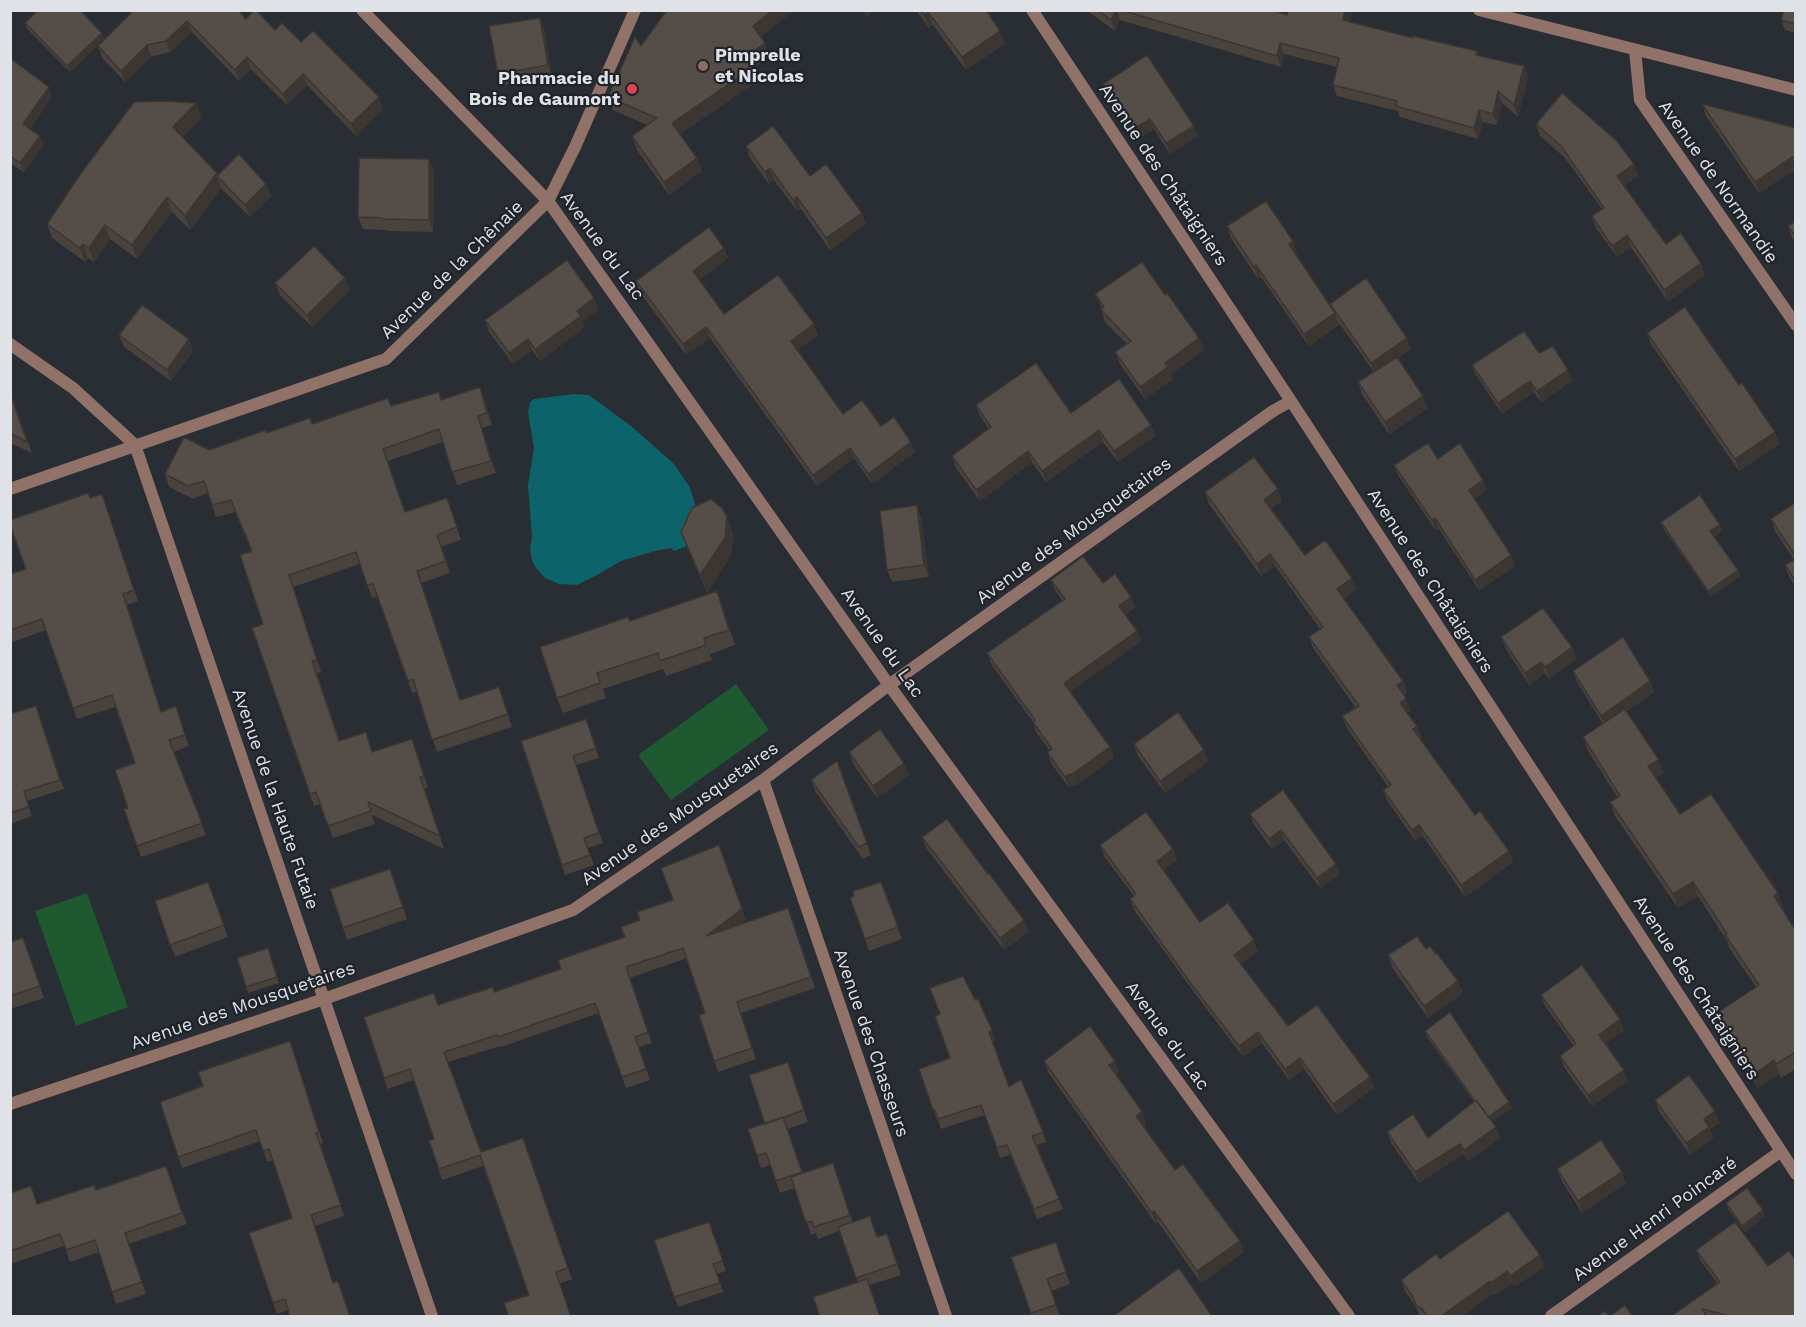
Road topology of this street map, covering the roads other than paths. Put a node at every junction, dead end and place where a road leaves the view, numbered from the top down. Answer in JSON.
{"nodes":[{"id":1,"x":362,"y":10,"type":"edge"},
{"id":2,"x":635,"y":10,"type":"edge"},
{"id":3,"x":1032,"y":10,"type":"edge"},
{"id":4,"x":1479,"y":10,"type":"edge"},
{"id":5,"x":1635,"y":50,"type":"junction"},
{"id":6,"x":1796,"y":90,"type":"edge"},
{"id":7,"x":548,"y":201,"type":"junction"},
{"id":8,"x":1796,"y":325,"type":"edge"},
{"id":9,"x":10,"y":344,"type":"edge"},
{"id":10,"x":1291,"y":401,"type":"junction"},
{"id":11,"x":135,"y":445,"type":"junction"},
{"id":12,"x":10,"y":489,"type":"edge"},
{"id":13,"x":889,"y":685,"type":"junction"},
{"id":14,"x":763,"y":780,"type":"junction"},
{"id":15,"x":324,"y":999,"type":"junction"},
{"id":16,"x":10,"y":1104,"type":"edge"},
{"id":17,"x":1781,"y":1151,"type":"junction"},
{"id":18,"x":1796,"y":1174,"type":"edge"},
{"id":19,"x":432,"y":1317,"type":"edge"},
{"id":20,"x":946,"y":1317,"type":"edge"},
{"id":21,"x":1349,"y":1317,"type":"edge"},
{"id":22,"x":1551,"y":1317,"type":"edge"}],
"edges":[{"from":1,"to":7,"type":"street","name":"Avenue du Lac"},
{"from":2,"to":7,"type":"street","name":"Avenue de la Chênaie"},
{"from":3,"to":10,"type":"street","name":"Avenue des Châtaigniers"},
{"from":4,"to":5,"type":"street"},
{"from":5,"to":6,"type":"street"},
{"from":5,"to":8,"type":"street","name":"Avenue de Normandie"},
{"from":7,"to":11,"type":"street","name":"Avenue de la Chênaie"},
{"from":7,"to":13,"type":"street","name":"Avenue du Lac"},
{"from":9,"to":11,"type":"street","name":"Avenue de la Haute Futaie"},
{"from":10,"to":13,"type":"street","name":"Avenue des Mousquetaires"},
{"from":10,"to":17,"type":"street","name":"Avenue des Châtaigniers"},
{"from":11,"to":12,"type":"street","name":"Avenue de la Chênaie"},
{"from":11,"to":15,"type":"street","name":"Avenue de la Haute Futaie"},
{"from":13,"to":14,"type":"street","name":"Avenue des Mousquetaires"},
{"from":13,"to":21,"type":"street","name":"Avenue du Lac"},
{"from":14,"to":15,"type":"street","name":"Avenue des Mousquetaires"},
{"from":14,"to":20,"type":"street","name":"Avenue des Chasseurs"},
{"from":15,"to":16,"type":"street","name":"Avenue des Mousquetaires"},
{"from":15,"to":19,"type":"street","name":"Avenue de la Haute Futaie"},
{"from":17,"to":18,"type":"street","name":"Avenue des Châtaigniers"},
{"from":17,"to":22,"type":"street","name":"Avenue Henri Poincaré"}]}
